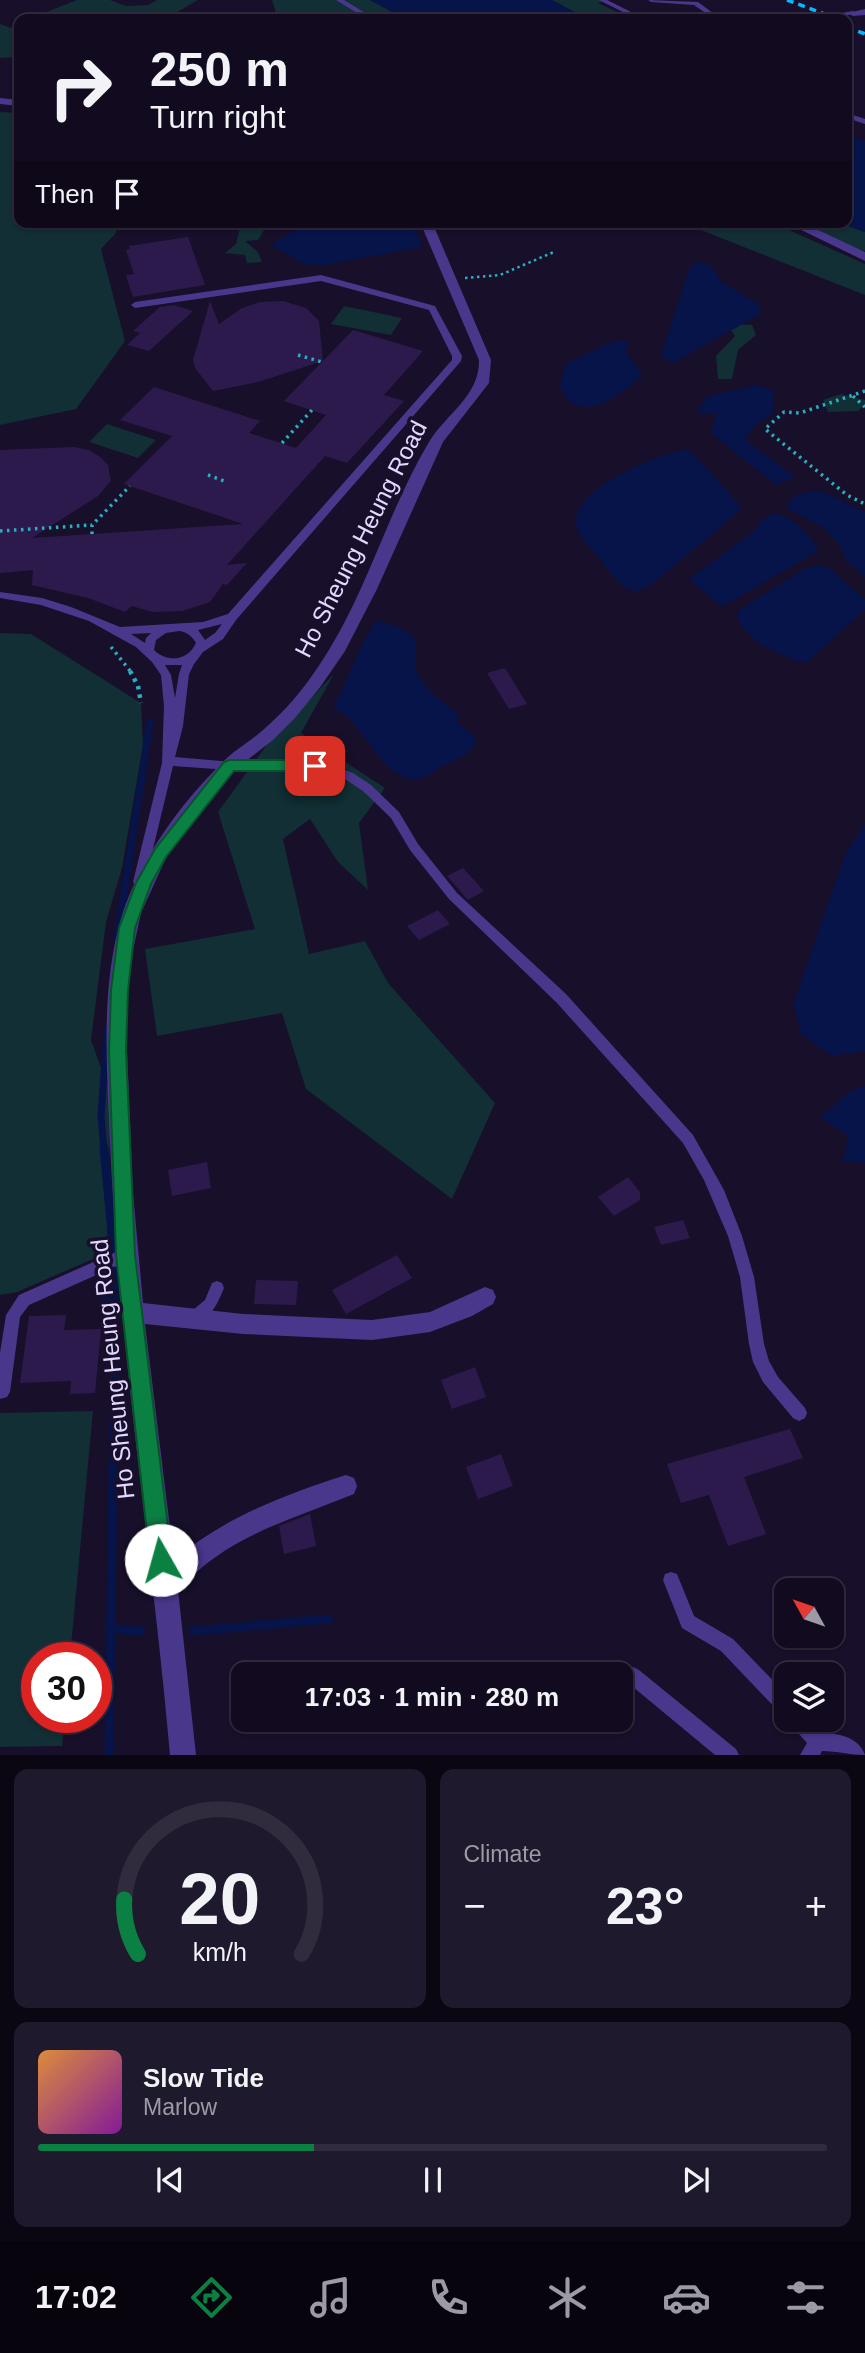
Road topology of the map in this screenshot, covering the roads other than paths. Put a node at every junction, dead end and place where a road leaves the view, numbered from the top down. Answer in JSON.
{"nodes":[{"id":1,"x":339,"y":0,"type":"edge"},
{"id":2,"x":601,"y":0,"type":"edge"},
{"id":3,"x":651,"y":0,"type":"edge"},
{"id":4,"x":865,"y":12,"type":"edge"},
{"id":5,"x":853,"y":13,"type":"joint"},
{"id":6,"x":363,"y":14,"type":"edge"},
{"id":7,"x":631,"y":14,"type":"edge"},
{"id":8,"x":712,"y":14,"type":"edge"},
{"id":9,"x":846,"y":14,"type":"edge"},
{"id":10,"x":428,"y":228,"type":"edge"},
{"id":11,"x":803,"y":228,"type":"edge"},
{"id":12,"x":865,"y":256,"type":"edge"},
{"id":13,"x":135,"y":305,"type":"dead end"},
{"id":14,"x":0,"y":594,"type":"edge"},
{"id":15,"x":232,"y":617,"type":"junction"},
{"id":16,"x":175,"y":627,"type":"junction"},
{"id":17,"x":117,"y":630,"type":"junction"},
{"id":18,"x":198,"y":651,"type":"junction"},
{"id":19,"x":153,"y":656,"type":"junction"},
{"id":20,"x":167,"y":761,"type":"junction"},
{"id":21,"x":230,"y":766,"type":"junction"},
{"id":22,"x":133,"y":906,"type":"junction"},
{"id":23,"x":125,"y":1255,"type":"junction"},
{"id":24,"x":217,"y":1289,"type":"dead end"},
{"id":25,"x":485,"y":1297,"type":"dead end"},
{"id":26,"x":131,"y":1312,"type":"junction"},
{"id":27,"x":193,"y":1319,"type":"junction"},
{"id":28,"x":2,"y":1392,"type":"dead end"},
{"id":29,"x":799,"y":1413,"type":"dead end"},
{"id":30,"x":346,"y":1486,"type":"dead end"},
{"id":31,"x":671,"y":1580,"type":"dead end"},
{"id":32,"x":164,"y":1588,"type":"junction"},
{"id":33,"x":633,"y":1676,"type":"dead end"},
{"id":34,"x":774,"y":1694,"type":"edge"},
{"id":35,"x":805,"y":1732,"type":"edge"},
{"id":36,"x":814,"y":1748,"type":"edge"},
{"id":37,"x":183,"y":1755,"type":"edge"},
{"id":38,"x":730,"y":1755,"type":"edge"},
{"id":39,"x":856,"y":1755,"type":"edge"}],
"edges":[{"from":1,"to":6,"type":"lane"},
{"from":2,"to":7,"type":"lane"},
{"from":3,"to":8,"type":"lane"},
{"from":4,"to":5,"type":"street"},
{"from":5,"to":9,"type":"lane"},
{"from":10,"to":21,"type":"street","name":"Ho Sheung Heung Road"},
{"from":11,"to":12,"type":"street"},
{"from":13,"to":15,"type":"lane"},
{"from":14,"to":17,"type":"lane"},
{"from":15,"to":16,"type":"lane"},
{"from":15,"to":18,"type":"lane"},
{"from":16,"to":17,"type":"lane"},
{"from":16,"to":18,"type":"lane"},
{"from":16,"to":19,"type":"lane"},
{"from":17,"to":19,"type":"lane"},
{"from":18,"to":19,"type":"lane"},
{"from":18,"to":20,"type":"lane"},
{"from":19,"to":20,"type":"lane"},
{"from":20,"to":21,"type":"lane"},
{"from":20,"to":22,"type":"lane"},
{"from":21,"to":22,"type":"street","name":"Ho Sheung Heung Road"},
{"from":21,"to":29,"type":"lane"},
{"from":22,"to":23,"type":"street","name":"Ho Sheung Heung Road"},
{"from":23,"to":26,"type":"street","name":"Ho Sheung Heung Road"},
{"from":23,"to":28,"type":"lane"},
{"from":24,"to":27,"type":"lane"},
{"from":25,"to":27,"type":"street"},
{"from":26,"to":27,"type":"street"},
{"from":26,"to":32,"type":"street","name":"Ho Sheung Heung Road"},
{"from":30,"to":32,"type":"street"},
{"from":31,"to":34,"type":"lane"},
{"from":32,"to":37,"type":"street","name":"Ho Sheung Heung Road"},
{"from":33,"to":38,"type":"lane"},
{"from":35,"to":36,"type":"lane"},
{"from":36,"to":39,"type":"lane"}]}
